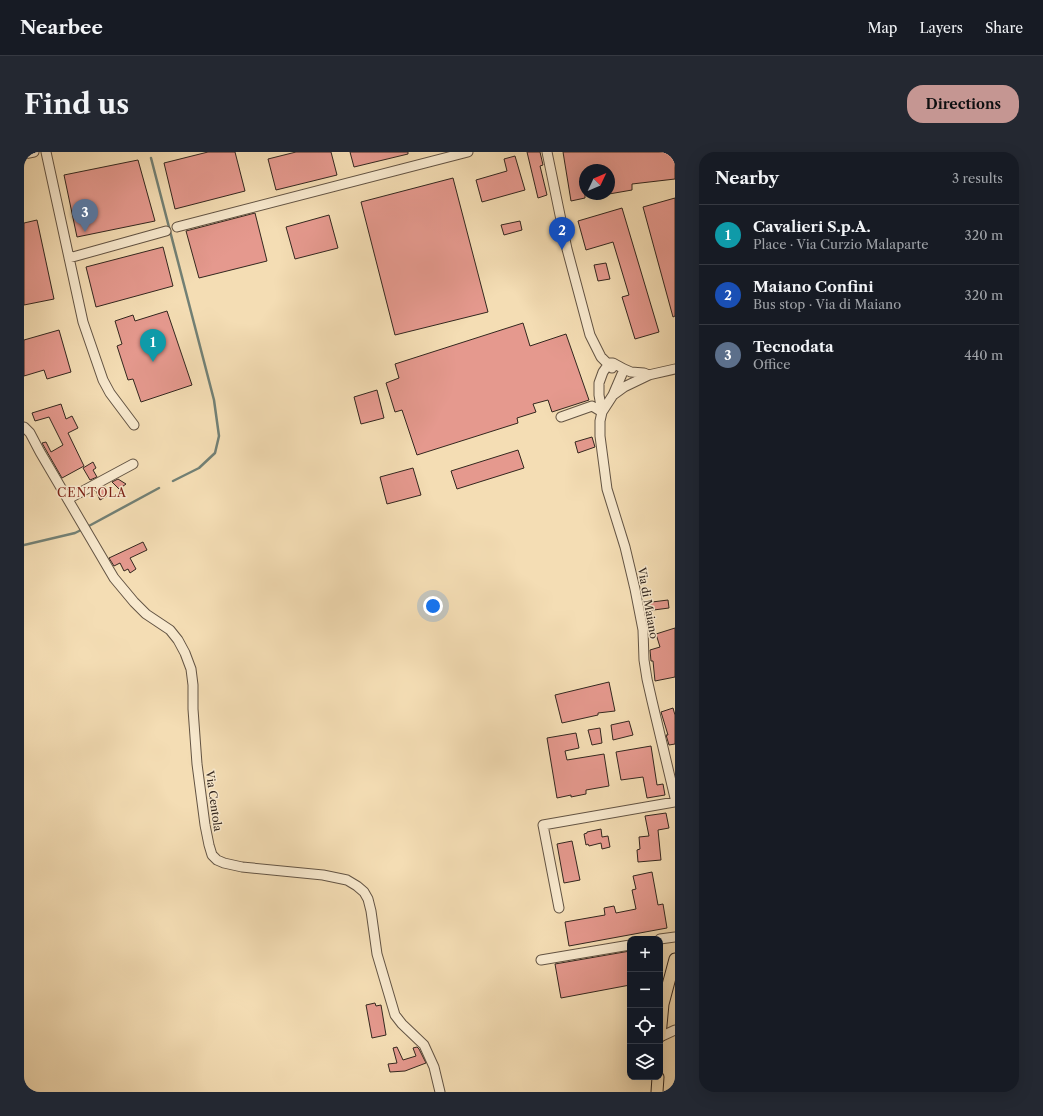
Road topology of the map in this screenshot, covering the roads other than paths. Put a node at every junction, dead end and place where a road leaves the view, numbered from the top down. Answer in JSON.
{"nodes":[{"id":1,"x":34,"y":152,"type":"edge"},
{"id":2,"x":46,"y":152,"type":"edge"},
{"id":3,"x":468,"y":152,"type":"edge"},
{"id":4,"x":547,"y":152,"type":"edge"},
{"id":5,"x":24,"y":154,"type":"edge"},
{"id":6,"x":177,"y":227,"type":"dead end"},
{"id":7,"x":166,"y":231,"type":"dead end"},
{"id":8,"x":69,"y":258,"type":"junction"},
{"id":9,"x":608,"y":365,"type":"junction"},
{"id":10,"x":675,"y":369,"type":"edge"},
{"id":11,"x":622,"y":374,"type":"junction"},
{"id":12,"x":649,"y":375,"type":"junction"},
{"id":13,"x":613,"y":395,"type":"junction"},
{"id":14,"x":602,"y":412,"type":"junction"},
{"id":15,"x":561,"y":417,"type":"dead end"},
{"id":16,"x":134,"y":425,"type":"dead end"},
{"id":17,"x":24,"y":427,"type":"edge"},
{"id":18,"x":133,"y":464,"type":"dead end"},
{"id":19,"x":68,"y":499,"type":"junction"},
{"id":20,"x":675,"y":798,"type":"edge"},
{"id":21,"x":675,"y":802,"type":"edge"},
{"id":22,"x":559,"y":908,"type":"dead end"},
{"id":23,"x":675,"y":937,"type":"edge"},
{"id":24,"x":663,"y":939,"type":"edge"},
{"id":25,"x":627,"y":946,"type":"edge"},
{"id":26,"x":675,"y":959,"type":"edge"},
{"id":27,"x":541,"y":960,"type":"dead end"},
{"id":28,"x":663,"y":1008,"type":"edge"},
{"id":29,"x":675,"y":1030,"type":"edge"},
{"id":30,"x":663,"y":1035,"type":"edge"},
{"id":31,"x":658,"y":1080,"type":"edge"},
{"id":32,"x":440,"y":1092,"type":"edge"},
{"id":33,"x":656,"y":1092,"type":"edge"}],
"edges":[{"from":1,"to":5,"type":"street"},
{"from":2,"to":8,"type":"street"},
{"from":3,"to":6,"type":"street"},
{"from":4,"to":9,"type":"street"},
{"from":7,"to":8,"type":"street"},
{"from":8,"to":16,"type":"street"},
{"from":9,"to":11,"type":"street"},
{"from":9,"to":12,"type":"street"},
{"from":9,"to":14,"type":"street","name":"Via di Maiano"},
{"from":10,"to":12,"type":"street"},
{"from":11,"to":12,"type":"street"},
{"from":11,"to":13,"type":"street","name":"Via di Maiano"},
{"from":12,"to":13,"type":"street","name":"Via di Maiano"},
{"from":13,"to":14,"type":"street","name":"Via di Maiano"},
{"from":14,"to":15,"type":"street"},
{"from":14,"to":20,"type":"street","name":"Via di Maiano"},
{"from":17,"to":19,"type":"street","name":"Via Centola"},
{"from":18,"to":19,"type":"street"},
{"from":19,"to":32,"type":"street","name":"Via Centola"},
{"from":21,"to":22,"type":"street"},
{"from":23,"to":24,"type":"street"},
{"from":25,"to":27,"type":"street"},
{"from":26,"to":28,"type":"main road"},
{"from":29,"to":30,"type":"street"},
{"from":31,"to":33,"type":"main road"}]}
